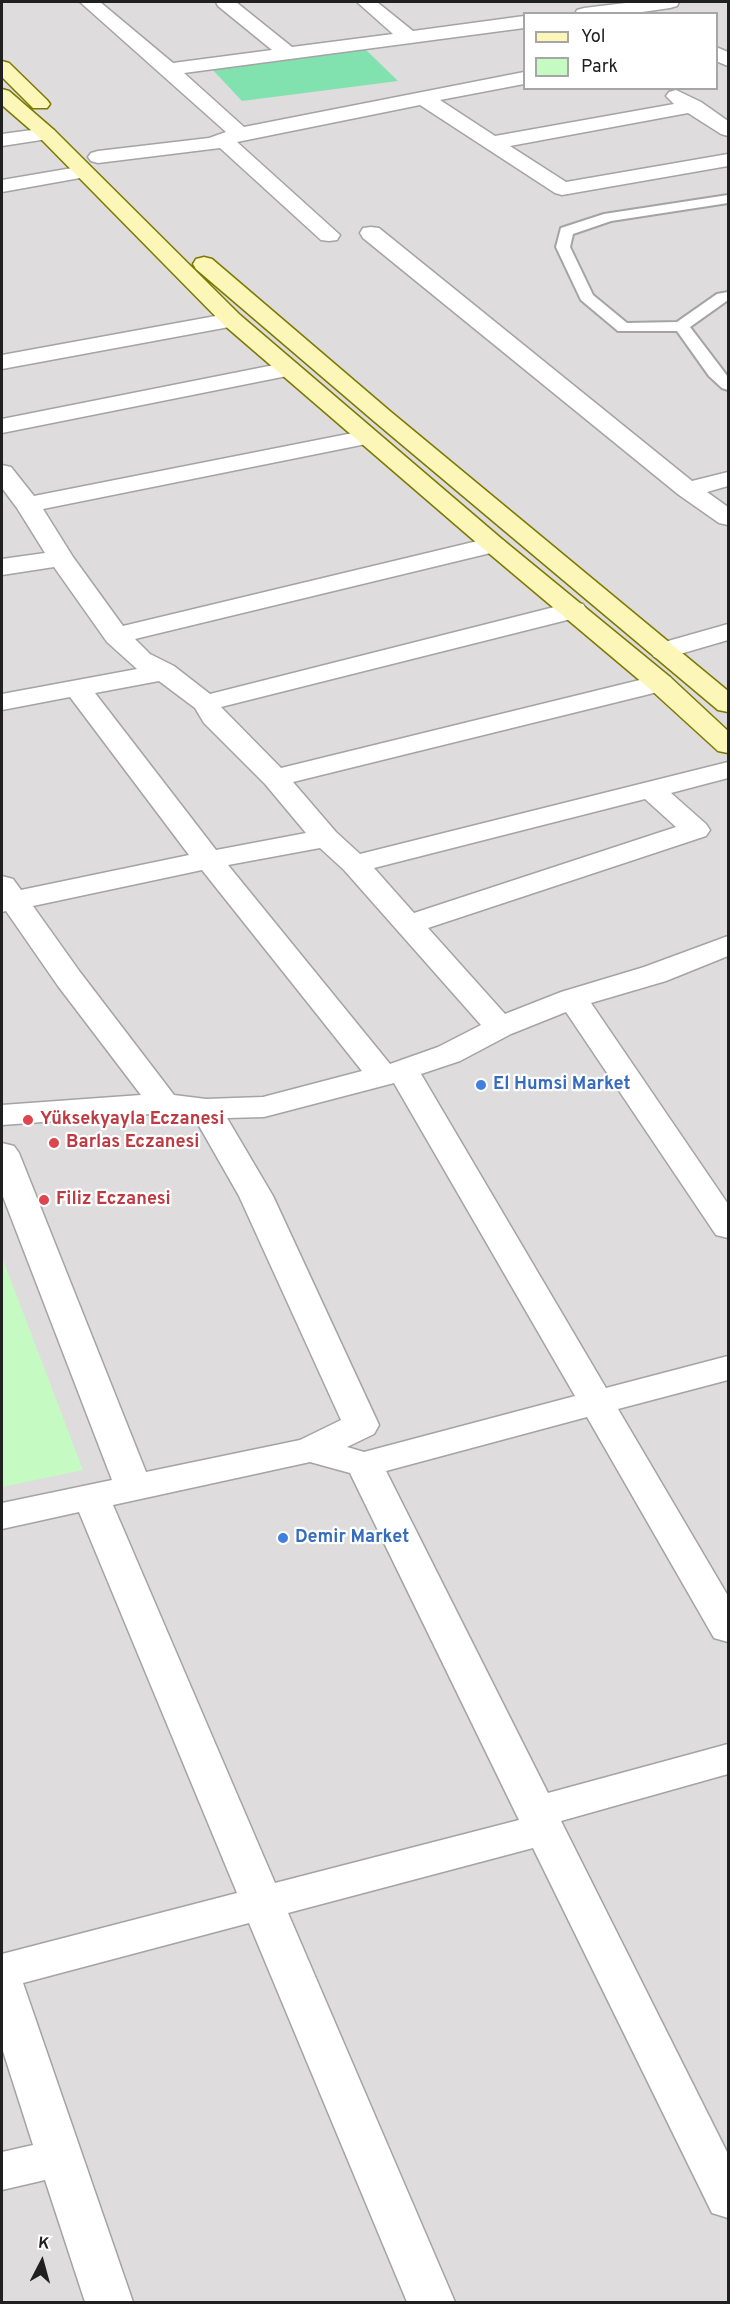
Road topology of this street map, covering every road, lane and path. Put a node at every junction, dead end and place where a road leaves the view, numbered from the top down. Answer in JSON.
{"nodes":[{"id":1,"x":90,"y":2,"type":"edge"},
{"id":2,"x":225,"y":2,"type":"edge"},
{"id":3,"x":366,"y":2,"type":"edge"},
{"id":4,"x":670,"y":2,"type":"edge"},
{"id":5,"x":636,"y":7,"type":"edge"},
{"id":6,"x":507,"y":8,"type":"dead end"},
{"id":7,"x":599,"y":12,"type":"edge"},
{"id":8,"x":523,"y":20,"type":"edge"},
{"id":9,"x":523,"y":21,"type":"edge"},
{"id":10,"x":407,"y":36,"type":"junction"},
{"id":11,"x":288,"y":53,"type":"junction"},
{"id":12,"x":2,"y":67,"type":"edge"},
{"id":13,"x":170,"y":69,"type":"junction"},
{"id":14,"x":523,"y":78,"type":"edge"},
{"id":15,"x":668,"y":90,"type":"edge"},
{"id":16,"x":2,"y":95,"type":"edge"},
{"id":17,"x":423,"y":98,"type":"junction"},
{"id":18,"x":694,"y":106,"type":"junction"},
{"id":19,"x":729,"y":130,"type":"edge"},
{"id":20,"x":47,"y":134,"type":"junction"},
{"id":21,"x":232,"y":138,"type":"junction"},
{"id":22,"x":2,"y":140,"type":"edge"},
{"id":23,"x":491,"y":143,"type":"junction"},
{"id":24,"x":729,"y":160,"type":"edge"},
{"id":25,"x":91,"y":164,"type":"junction"},
{"id":26,"x":2,"y":186,"type":"edge"},
{"id":27,"x":729,"y":199,"type":"edge"},
{"id":28,"x":371,"y":233,"type":"dead end"},
{"id":29,"x":329,"y":235,"type":"dead end"},
{"id":30,"x":729,"y":296,"type":"edge"},
{"id":31,"x":232,"y":320,"type":"junction"},
{"id":32,"x":681,"y":326,"type":"junction"},
{"id":33,"x":2,"y":362,"type":"edge"},
{"id":34,"x":289,"y":369,"type":"junction"},
{"id":35,"x":729,"y":385,"type":"edge"},
{"id":36,"x":2,"y":426,"type":"edge"},
{"id":37,"x":368,"y":437,"type":"junction"},
{"id":38,"x":2,"y":472,"type":"edge"},
{"id":39,"x":729,"y":479,"type":"edge"},
{"id":40,"x":688,"y":490,"type":"junction"},
{"id":41,"x":28,"y":506,"type":"junction"},
{"id":42,"x":729,"y":518,"type":"edge"},
{"id":43,"x":494,"y":545,"type":"junction"},
{"id":44,"x":61,"y":558,"type":"junction"},
{"id":45,"x":2,"y":567,"type":"edge"},
{"id":46,"x":574,"y":610,"type":"junction"},
{"id":47,"x":729,"y":632,"type":"edge"},
{"id":48,"x":116,"y":636,"type":"junction"},
{"id":49,"x":663,"y":651,"type":"junction"},
{"id":50,"x":164,"y":672,"type":"junction"},
{"id":51,"x":660,"y":682,"type":"junction"},
{"id":52,"x":78,"y":689,"type":"junction"},
{"id":53,"x":2,"y":702,"type":"edge"},
{"id":54,"x":205,"y":703,"type":"junction"},
{"id":55,"x":729,"y":704,"type":"edge"},
{"id":56,"x":729,"y":745,"type":"edge"},
{"id":57,"x":729,"y":770,"type":"edge"},
{"id":58,"x":275,"y":778,"type":"junction"},
{"id":59,"x":651,"y":790,"type":"junction"},
{"id":60,"x":326,"y":838,"type":"junction"},
{"id":61,"x":208,"y":860,"type":"junction"},
{"id":62,"x":354,"y":864,"type":"junction"},
{"id":63,"x":5,"y":896,"type":"edge"},
{"id":64,"x":408,"y":925,"type":"junction"},
{"id":65,"x":728,"y":945,"type":"edge"},
{"id":66,"x":572,"y":999,"type":"junction"},
{"id":67,"x":500,"y":1027,"type":"junction"},
{"id":68,"x":393,"y":1073,"type":"junction"},
{"id":69,"x":164,"y":1103,"type":"junction"},
{"id":70,"x":206,"y":1109,"type":"junction"},
{"id":71,"x":2,"y":1115,"type":"edge"},
{"id":72,"x":2,"y":1153,"type":"edge"},
{"id":73,"x":729,"y":1228,"type":"edge"},
{"id":74,"x":729,"y":1368,"type":"edge"},
{"id":75,"x":597,"y":1402,"type":"junction"},
{"id":76,"x":310,"y":1450,"type":"junction"},
{"id":77,"x":364,"y":1464,"type":"junction"},
{"id":78,"x":134,"y":1488,"type":"junction"},
{"id":79,"x":91,"y":1497,"type":"junction"},
{"id":80,"x":2,"y":1516,"type":"edge"},
{"id":81,"x":729,"y":1628,"type":"edge"},
{"id":82,"x":729,"y":1759,"type":"edge"},
{"id":83,"x":540,"y":1820,"type":"junction"},
{"id":84,"x":263,"y":1904,"type":"junction"},
{"id":85,"x":2,"y":1971,"type":"edge"},
{"id":86,"x":2,"y":1984,"type":"edge"},
{"id":87,"x":60,"y":2158,"type":"junction"},
{"id":88,"x":2,"y":2171,"type":"edge"},
{"id":89,"x":729,"y":2199,"type":"edge"},
{"id":90,"x":109,"y":2302,"type":"edge"},
{"id":91,"x":431,"y":2302,"type":"edge"}],
"edges":[{"from":1,"to":13,"type":"street"},
{"from":2,"to":11,"type":"street"},
{"from":3,"to":10,"type":"street"},
{"from":4,"to":5,"type":"street"},
{"from":5,"to":7,"type":"street"},
{"from":6,"to":8,"type":"street"},
{"from":9,"to":10,"type":"street"},
{"from":10,"to":11,"type":"street"},
{"from":11,"to":13,"type":"street"},
{"from":12,"to":25,"type":"main road"},
{"from":13,"to":21,"type":"street"},
{"from":14,"to":17,"type":"street"},
{"from":15,"to":18,"type":"street"},
{"from":16,"to":20,"type":"main road"},
{"from":17,"to":21,"type":"street"},
{"from":17,"to":23,"type":"street"},
{"from":18,"to":19,"type":"street"},
{"from":18,"to":23,"type":"street"},
{"from":20,"to":22,"type":"street"},
{"from":20,"to":25,"type":"main road"},
{"from":21,"to":25,"type":"street"},
{"from":21,"to":29,"type":"street"},
{"from":23,"to":24,"type":"street"},
{"from":25,"to":26,"type":"street"},
{"from":25,"to":31,"type":"main road"},
{"from":25,"to":49,"type":"main road"},
{"from":27,"to":32,"type":"lane"},
{"from":28,"to":40,"type":"street"},
{"from":30,"to":32,"type":"lane"},
{"from":31,"to":33,"type":"street"},
{"from":31,"to":34,"type":"main road"},
{"from":32,"to":35,"type":"lane"},
{"from":34,"to":36,"type":"street"},
{"from":34,"to":37,"type":"main road"},
{"from":37,"to":41,"type":"street"},
{"from":37,"to":43,"type":"main road"},
{"from":38,"to":41,"type":"street"},
{"from":39,"to":40,"type":"street"},
{"from":40,"to":42,"type":"street"},
{"from":41,"to":44,"type":"street"},
{"from":43,"to":46,"type":"main road"},
{"from":43,"to":48,"type":"street"},
{"from":44,"to":45,"type":"street"},
{"from":44,"to":48,"type":"street"},
{"from":46,"to":51,"type":"main road"},
{"from":46,"to":54,"type":"street"},
{"from":47,"to":49,"type":"street"},
{"from":48,"to":50,"type":"street"},
{"from":49,"to":55,"type":"main road"},
{"from":50,"to":52,"type":"street"},
{"from":50,"to":54,"type":"street"},
{"from":51,"to":56,"type":"main road"},
{"from":51,"to":58,"type":"street"},
{"from":52,"to":53,"type":"street"},
{"from":52,"to":61,"type":"street"},
{"from":54,"to":58,"type":"street"},
{"from":57,"to":59,"type":"street"},
{"from":58,"to":60,"type":"street"},
{"from":59,"to":62,"type":"street"},
{"from":59,"to":64,"type":"street"},
{"from":60,"to":61,"type":"street"},
{"from":60,"to":62,"type":"street"},
{"from":61,"to":63,"type":"street"},
{"from":61,"to":68,"type":"street"},
{"from":62,"to":64,"type":"street"},
{"from":63,"to":69,"type":"street"},
{"from":64,"to":67,"type":"street"},
{"from":65,"to":66,"type":"street"},
{"from":66,"to":67,"type":"street"},
{"from":66,"to":73,"type":"street"},
{"from":67,"to":68,"type":"street"},
{"from":68,"to":70,"type":"street"},
{"from":68,"to":75,"type":"street"},
{"from":69,"to":70,"type":"street"},
{"from":69,"to":71,"type":"street"},
{"from":70,"to":76,"type":"street"},
{"from":72,"to":78,"type":"street"},
{"from":74,"to":75,"type":"street"},
{"from":75,"to":77,"type":"street"},
{"from":75,"to":81,"type":"street"},
{"from":76,"to":77,"type":"street"},
{"from":76,"to":78,"type":"street"},
{"from":77,"to":83,"type":"street"},
{"from":78,"to":79,"type":"street"},
{"from":79,"to":80,"type":"street"},
{"from":79,"to":84,"type":"street"},
{"from":82,"to":83,"type":"street"},
{"from":83,"to":84,"type":"street"},
{"from":83,"to":89,"type":"street"},
{"from":84,"to":85,"type":"street"},
{"from":84,"to":91,"type":"street"},
{"from":86,"to":87,"type":"street"},
{"from":87,"to":88,"type":"street"},
{"from":87,"to":90,"type":"street"}]}
